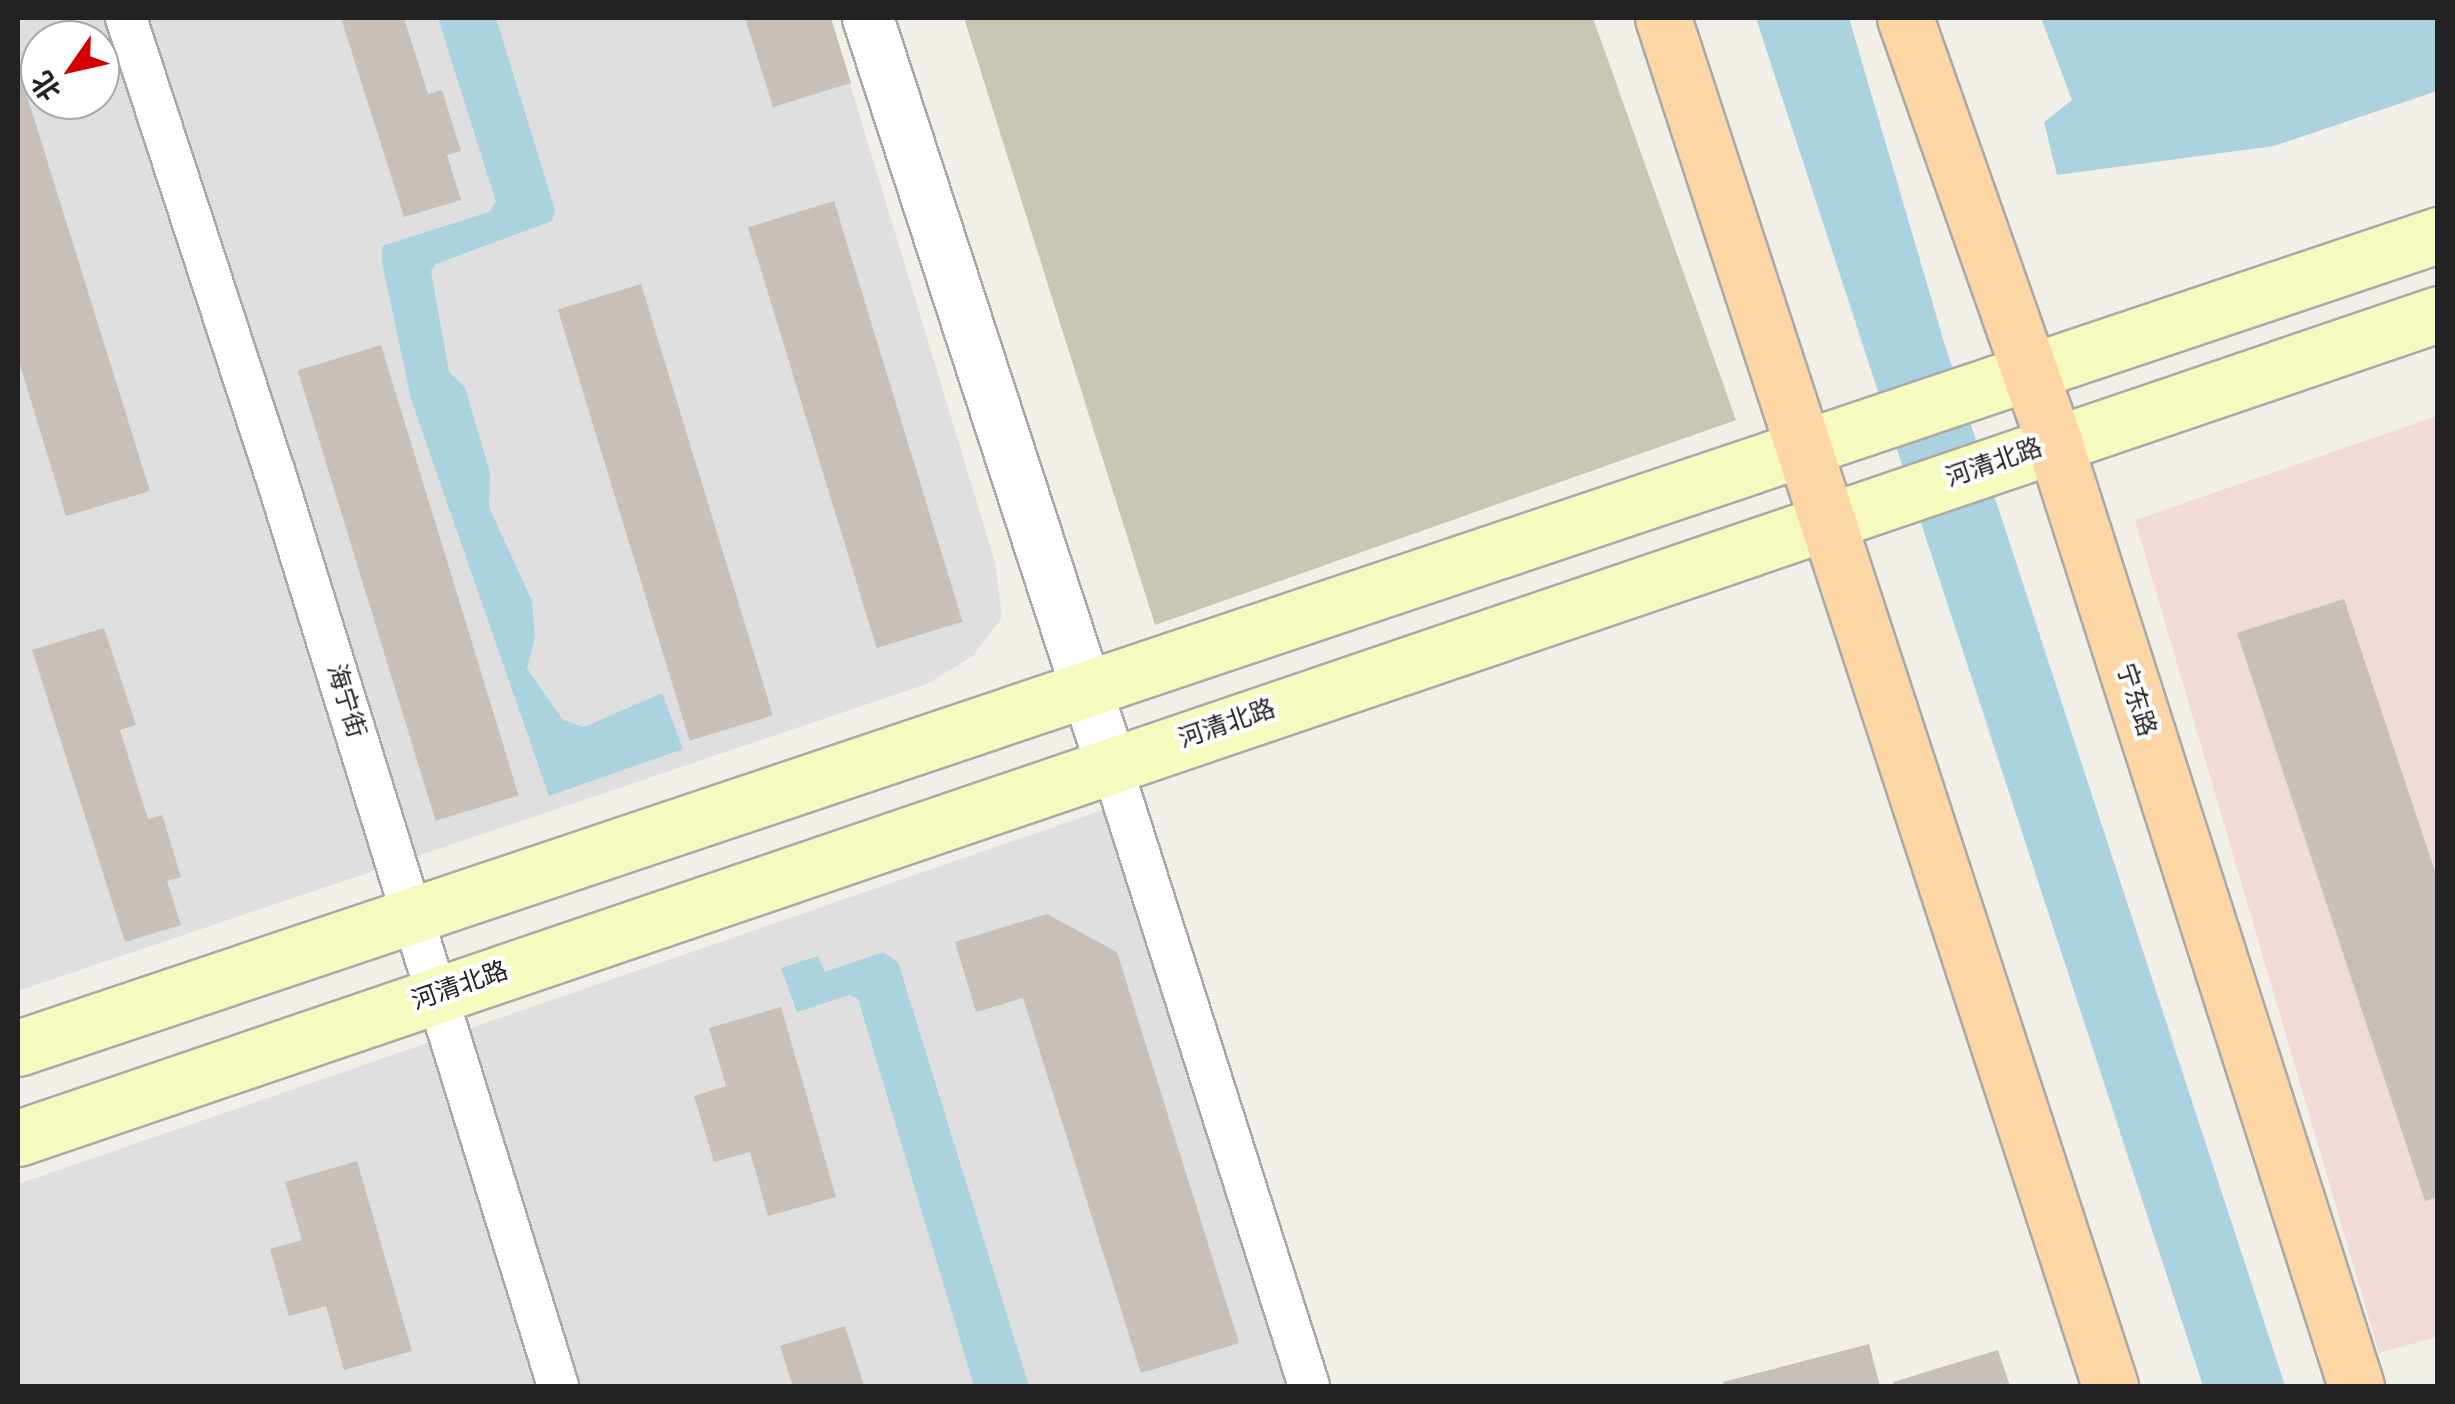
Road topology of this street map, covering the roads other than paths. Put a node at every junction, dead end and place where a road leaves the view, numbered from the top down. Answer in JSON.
{"nodes":[{"id":1,"x":126,"y":18,"type":"edge"},
{"id":2,"x":868,"y":18,"type":"edge"},
{"id":3,"x":1663,"y":18,"type":"edge"},
{"id":4,"x":1905,"y":18,"type":"edge"},
{"id":5,"x":2438,"y":236,"type":"edge"},
{"id":6,"x":2438,"y":314,"type":"edge"},
{"id":7,"x":2031,"y":377,"type":"junction"},
{"id":8,"x":2054,"y":442,"type":"junction"},
{"id":9,"x":1804,"y":452,"type":"junction"},
{"id":10,"x":1827,"y":520,"type":"junction"},
{"id":11,"x":1087,"y":691,"type":"junction"},
{"id":12,"x":1111,"y":764,"type":"junction"},
{"id":13,"x":412,"y":916,"type":"junction"},
{"id":14,"x":438,"y":994,"type":"junction"},
{"id":15,"x":18,"y":1048,"type":"edge"},
{"id":16,"x":18,"y":1138,"type":"edge"},
{"id":17,"x":558,"y":1386,"type":"edge"},
{"id":18,"x":1309,"y":1386,"type":"edge"},
{"id":19,"x":2110,"y":1386,"type":"edge"},
{"id":20,"x":2356,"y":1386,"type":"edge"}],
"edges":[{"from":1,"to":13,"type":"street","name":"海宁街"},
{"from":2,"to":11,"type":"street"},
{"from":3,"to":9,"type":"main road"},
{"from":4,"to":7,"type":"main road","name":"宁东路"},
{"from":5,"to":7,"type":"main road"},
{"from":6,"to":8,"type":"main road","name":"河清北路"},
{"from":7,"to":8,"type":"main road","name":"宁东路"},
{"from":7,"to":9,"type":"main road"},
{"from":8,"to":10,"type":"main road","name":"河清北路"},
{"from":8,"to":20,"type":"main road","name":"宁东路"},
{"from":9,"to":10,"type":"main road"},
{"from":9,"to":11,"type":"main road"},
{"from":10,"to":12,"type":"main road","name":"河清北路"},
{"from":10,"to":19,"type":"main road"},
{"from":11,"to":12,"type":"street"},
{"from":11,"to":13,"type":"main road"},
{"from":12,"to":14,"type":"main road","name":"河清北路"},
{"from":12,"to":18,"type":"street"},
{"from":13,"to":14,"type":"street","name":"海宁街"},
{"from":13,"to":15,"type":"main road"},
{"from":14,"to":16,"type":"main road","name":"河清北路"},
{"from":14,"to":17,"type":"street","name":"海宁街"}]}
